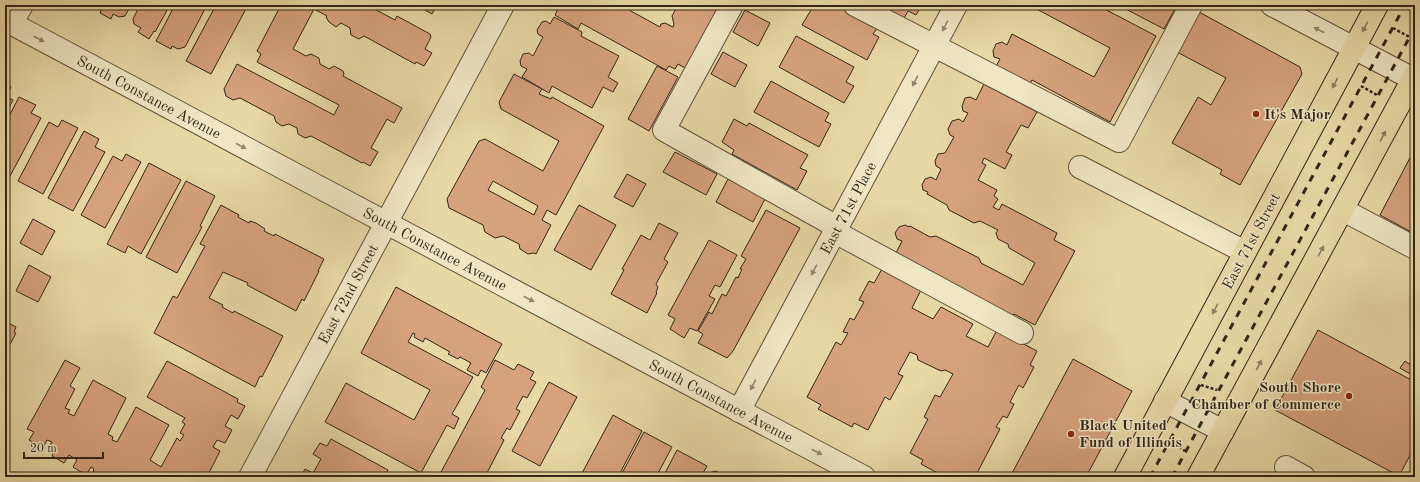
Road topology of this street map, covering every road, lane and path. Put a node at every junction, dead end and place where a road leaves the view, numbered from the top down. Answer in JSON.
{"nodes":[{"id":1,"x":22,"y":5,"type":"edge"},
{"id":2,"x":502,"y":5,"type":"edge"},
{"id":3,"x":732,"y":5,"type":"edge"},
{"id":4,"x":855,"y":5,"type":"edge"},
{"id":5,"x":956,"y":5,"type":"edge"},
{"id":6,"x":1191,"y":5,"type":"edge"},
{"id":7,"x":1272,"y":5,"type":"edge"},
{"id":8,"x":1377,"y":5,"type":"edge"},
{"id":9,"x":8,"y":22,"type":"edge"},
{"id":10,"x":1388,"y":26,"type":"dead end"},
{"id":11,"x":1415,"y":40,"type":"edge"},
{"id":12,"x":934,"y":47,"type":"junction"},
{"id":13,"x":1353,"y":48,"type":"junction"},
{"id":14,"x":1414,"y":78,"type":"edge"},
{"id":15,"x":1357,"y":84,"type":"dead end"},
{"id":16,"x":1378,"y":96,"type":"dead end"},
{"id":17,"x":1080,"y":167,"type":"dead end"},
{"id":18,"x":1342,"y":210,"type":"junction"},
{"id":19,"x":386,"y":223,"type":"junction"},
{"id":20,"x":836,"y":230,"type":"junction"},
{"id":21,"x":1415,"y":248,"type":"edge"},
{"id":22,"x":1245,"y":252,"type":"junction"},
{"id":23,"x":1022,"y":333,"type":"dead end"},
{"id":24,"x":1195,"y":382,"type":"dead end"},
{"id":25,"x":1219,"y":391,"type":"dead end"},
{"id":26,"x":1165,"y":401,"type":"junction"},
{"id":27,"x":739,"y":411,"type":"junction"},
{"id":28,"x":1223,"y":432,"type":"junction"},
{"id":29,"x":1166,"y":437,"type":"dead end"},
{"id":30,"x":1186,"y":452,"type":"dead end"},
{"id":31,"x":250,"y":477,"type":"edge"},
{"id":32,"x":864,"y":477,"type":"edge"},
{"id":33,"x":1125,"y":477,"type":"edge"},
{"id":34,"x":1198,"y":477,"type":"edge"}],
"edges":[{"from":1,"to":9,"type":"street"},
{"from":2,"to":19,"type":"street","name":"East 72nd Street"},
{"from":3,"to":20,"type":"street"},
{"from":4,"to":12,"type":"street"},
{"from":5,"to":12,"type":"street","name":"East 71st Place","one_way":true},
{"from":6,"to":12,"type":"street"},
{"from":13,"to":7,"type":"street","one_way":true},
{"from":8,"to":13,"type":"main road","name":"East 71st Street","one_way":true},
{"from":9,"to":19,"type":"street","name":"South Constance Avenue","one_way":true},
{"from":10,"to":11,"type":"path"},
{"from":12,"to":20,"type":"street","name":"East 71st Place","one_way":true},
{"from":13,"to":14,"type":"street"},
{"from":13,"to":22,"type":"main road","name":"East 71st Street","one_way":true},
{"from":18,"to":14,"type":"main road","one_way":true},
{"from":15,"to":16,"type":"path"},
{"from":17,"to":22,"type":"street"},
{"from":18,"to":21,"type":"street"},
{"from":28,"to":18,"type":"main road","one_way":true},
{"from":19,"to":27,"type":"street","name":"South Constance Avenue","one_way":true},
{"from":19,"to":31,"type":"street","name":"East 72nd Street"},
{"from":20,"to":23,"type":"street"},
{"from":20,"to":27,"type":"street","name":"East 71st Place","one_way":true},
{"from":22,"to":26,"type":"main road","name":"East 71st Street","one_way":true},
{"from":24,"to":25,"type":"path"},
{"from":26,"to":28,"type":"street"},
{"from":26,"to":33,"type":"main road","name":"East 71st Street"},
{"from":27,"to":32,"type":"street","name":"South Constance Avenue","one_way":true},
{"from":28,"to":34,"type":"main road"},
{"from":29,"to":30,"type":"path"}]}
